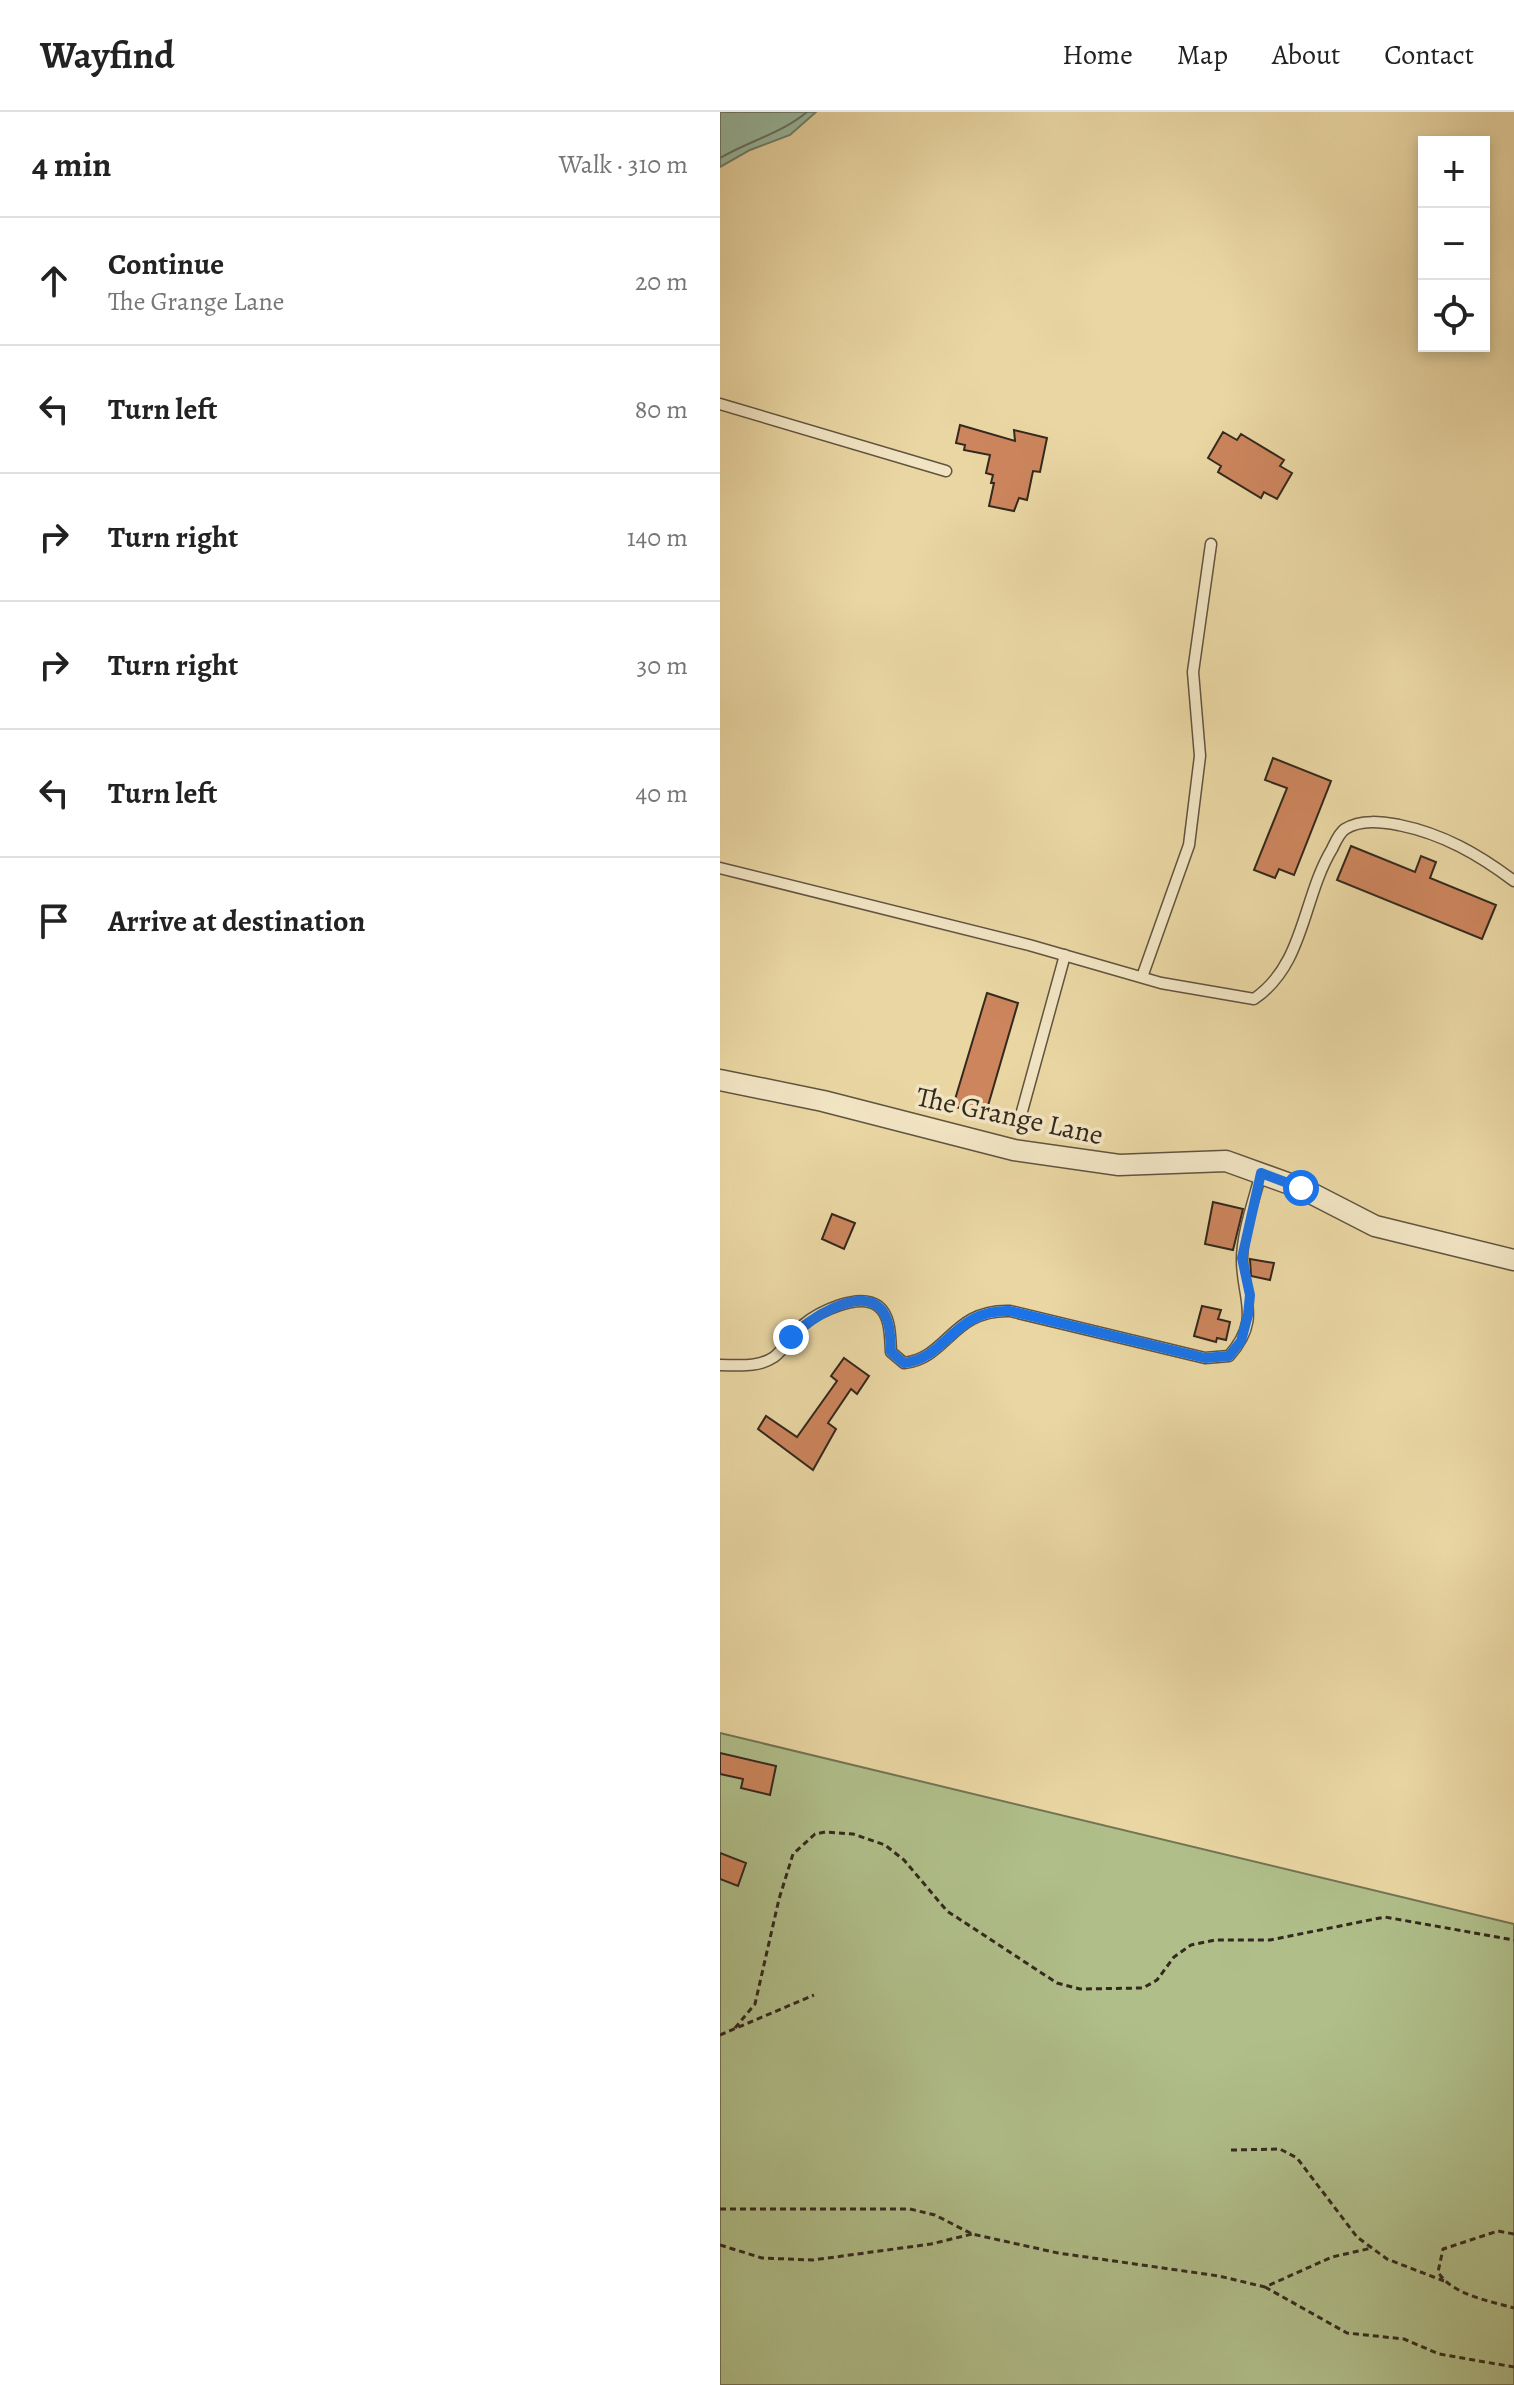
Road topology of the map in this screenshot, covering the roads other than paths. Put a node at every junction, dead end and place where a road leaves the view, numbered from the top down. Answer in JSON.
{"nodes":[{"id":1,"x":720,"y":404,"type":"edge"},
{"id":2,"x":946,"y":471,"type":"dead end"},
{"id":3,"x":1211,"y":544,"type":"dead end"},
{"id":4,"x":720,"y":868,"type":"edge"},
{"id":5,"x":1514,"y":881,"type":"edge"},
{"id":6,"x":1065,"y":955,"type":"junction"},
{"id":7,"x":1142,"y":977,"type":"junction"},
{"id":8,"x":720,"y":1080,"type":"edge"},
{"id":9,"x":1021,"y":1115,"type":"dead end"},
{"id":10,"x":1261,"y":1173,"type":"junction"},
{"id":11,"x":1514,"y":1260,"type":"edge"},
{"id":12,"x":720,"y":1365,"type":"edge"}],
"edges":[{"from":1,"to":2,"type":"lane"},
{"from":3,"to":7,"type":"lane"},
{"from":4,"to":6,"type":"lane"},
{"from":5,"to":7,"type":"lane"},
{"from":6,"to":7,"type":"lane"},
{"from":6,"to":9,"type":"lane"},
{"from":8,"to":10,"type":"street","name":"The Grange Lane"},
{"from":10,"to":11,"type":"street","name":"The Grange Lane"},
{"from":10,"to":12,"type":"lane"}]}
